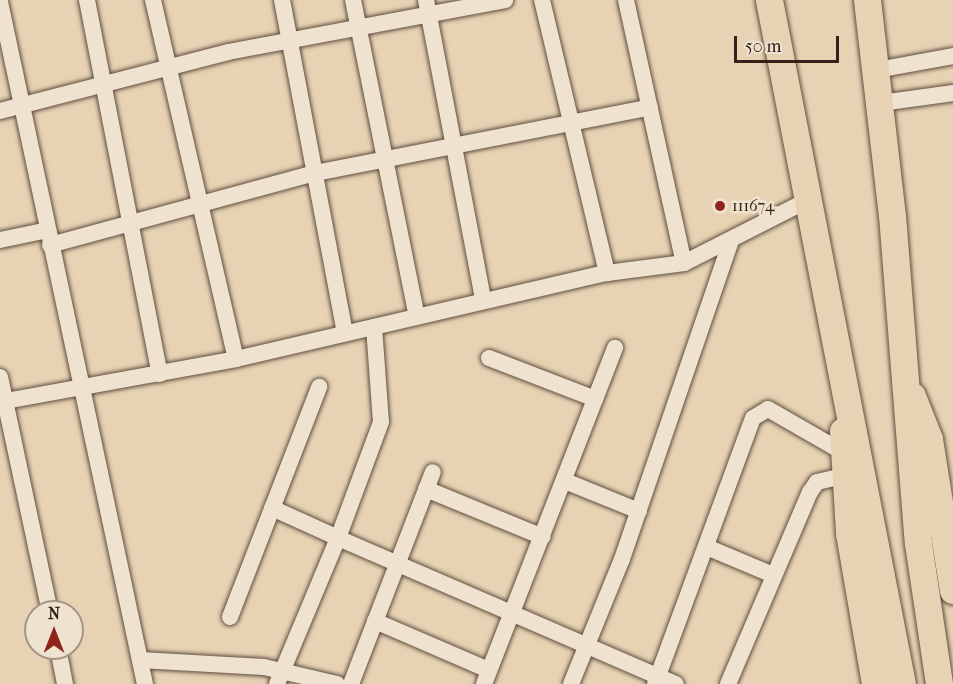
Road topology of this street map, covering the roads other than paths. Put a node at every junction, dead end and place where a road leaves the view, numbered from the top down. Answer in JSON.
{"nodes":[{"id":1,"x":87,"y":0,"type":"edge"},
{"id":2,"x":153,"y":0,"type":"edge"},
{"id":3,"x":282,"y":0,"type":"edge"},
{"id":4,"x":352,"y":0,"type":"edge"},
{"id":5,"x":505,"y":0,"type":"edge"},
{"id":6,"x":542,"y":0,"type":"edge"},
{"id":7,"x":769,"y":0,"type":"edge"},
{"id":8,"x":867,"y":0,"type":"edge"},
{"id":9,"x":630,"y":1,"type":"edge"},
{"id":10,"x":0,"y":2,"type":"edge"},
{"id":11,"x":428,"y":8,"type":"edge"},
{"id":12,"x":359,"y":30,"type":"junction"},
{"id":13,"x":291,"y":40,"type":"junction"},
{"id":14,"x":953,"y":56,"type":"edge"},
{"id":15,"x":167,"y":68,"type":"junction"},
{"id":16,"x":877,"y":70,"type":"junction"},
{"id":17,"x":103,"y":84,"type":"junction"},
{"id":18,"x":953,"y":93,"type":"edge"},
{"id":19,"x":881,"y":103,"type":"junction"},
{"id":20,"x":23,"y":106,"type":"junction"},
{"id":21,"x":650,"y":107,"type":"junction"},
{"id":22,"x":0,"y":111,"type":"edge"},
{"id":23,"x":571,"y":122,"type":"junction"},
{"id":24,"x":453,"y":145,"type":"junction"},
{"id":25,"x":385,"y":162,"type":"junction"},
{"id":26,"x":315,"y":173,"type":"junction"},
{"id":27,"x":804,"y":202,"type":"junction"},
{"id":28,"x":201,"y":205,"type":"junction"},
{"id":29,"x":128,"y":222,"type":"junction"},
{"id":30,"x":49,"y":237,"type":"junction"},
{"id":31,"x":0,"y":240,"type":"edge"},
{"id":32,"x":730,"y":243,"type":"junction"},
{"id":33,"x":684,"y":263,"type":"junction"},
{"id":34,"x":607,"y":273,"type":"junction"},
{"id":35,"x":483,"y":299,"type":"junction"},
{"id":36,"x":416,"y":313,"type":"junction"},
{"id":37,"x":374,"y":327,"type":"junction"},
{"id":38,"x":345,"y":333,"type":"junction"},
{"id":39,"x":615,"y":348,"type":"dead end"},
{"id":40,"x":236,"y":358,"type":"junction"},
{"id":41,"x":489,"y":358,"type":"dead end"},
{"id":42,"x":160,"y":374,"type":"junction"},
{"id":43,"x":0,"y":377,"type":"edge"},
{"id":44,"x":903,"y":378,"type":"junction"},
{"id":45,"x":84,"y":385,"type":"junction"},
{"id":46,"x":319,"y":387,"type":"dead end"},
{"id":47,"x":596,"y":399,"type":"junction"},
{"id":48,"x":3,"y":402,"type":"edge"},
{"id":49,"x":846,"y":403,"type":"junction"},
{"id":50,"x":842,"y":463,"type":"junction"},
{"id":51,"x":433,"y":472,"type":"dead end"},
{"id":52,"x":565,"y":481,"type":"junction"},
{"id":53,"x":426,"y":489,"type":"junction"},
{"id":54,"x":272,"y":508,"type":"junction"},
{"id":55,"x":639,"y":511,"type":"junction"},
{"id":56,"x":543,"y":537,"type":"junction"},
{"id":57,"x":338,"y":538,"type":"junction"},
{"id":58,"x":709,"y":548,"type":"junction"},
{"id":59,"x":395,"y":563,"type":"junction"},
{"id":60,"x":771,"y":574,"type":"junction"},
{"id":61,"x":953,"y":591,"type":"edge"},
{"id":62,"x":47,"y":600,"type":"edge"},
{"id":63,"x":514,"y":614,"type":"junction"},
{"id":64,"x":230,"y":617,"type":"dead end"},
{"id":65,"x":375,"y":621,"type":"junction"},
{"id":66,"x":586,"y":644,"type":"junction"},
{"id":67,"x":60,"y":660,"type":"edge"},
{"id":68,"x":140,"y":660,"type":"junction"},
{"id":69,"x":486,"y":677,"type":"edge"},
{"id":70,"x":280,"y":678,"type":"edge"},
{"id":71,"x":656,"y":680,"type":"edge"},
{"id":72,"x":65,"y":684,"type":"edge"},
{"id":73,"x":145,"y":684,"type":"edge"},
{"id":74,"x":337,"y":684,"type":"edge"},
{"id":75,"x":351,"y":684,"type":"edge"},
{"id":76,"x":571,"y":684,"type":"edge"},
{"id":77,"x":676,"y":684,"type":"edge"},
{"id":78,"x":728,"y":684,"type":"edge"},
{"id":79,"x":874,"y":684,"type":"edge"},
{"id":80,"x":902,"y":684,"type":"edge"},
{"id":81,"x":939,"y":684,"type":"edge"}],
"edges":[{"from":1,"to":17,"type":"street"},
{"from":2,"to":15,"type":"street"},
{"from":3,"to":13,"type":"street"},
{"from":4,"to":12,"type":"street"},
{"from":5,"to":11,"type":"street"},
{"from":6,"to":23,"type":"street"},
{"from":7,"to":27,"type":"highway"},
{"from":8,"to":16,"type":"highway"},
{"from":9,"to":21,"type":"street"},
{"from":10,"to":20,"type":"street"},
{"from":11,"to":12,"type":"street"},
{"from":11,"to":24,"type":"street"},
{"from":12,"to":13,"type":"street"},
{"from":12,"to":25,"type":"street"},
{"from":13,"to":15,"type":"street"},
{"from":13,"to":26,"type":"street"},
{"from":14,"to":16,"type":"street"},
{"from":15,"to":17,"type":"street"},
{"from":15,"to":28,"type":"street"},
{"from":16,"to":19,"type":"highway"},
{"from":17,"to":20,"type":"street"},
{"from":17,"to":29,"type":"street"},
{"from":18,"to":19,"type":"street"},
{"from":19,"to":44,"type":"highway"},
{"from":20,"to":22,"type":"street"},
{"from":20,"to":30,"type":"street"},
{"from":21,"to":23,"type":"street"},
{"from":21,"to":33,"type":"street"},
{"from":23,"to":24,"type":"street"},
{"from":23,"to":34,"type":"street"},
{"from":24,"to":25,"type":"street"},
{"from":24,"to":35,"type":"street"},
{"from":25,"to":26,"type":"street"},
{"from":25,"to":36,"type":"street"},
{"from":26,"to":28,"type":"street"},
{"from":26,"to":38,"type":"street"},
{"from":27,"to":32,"type":"street"},
{"from":27,"to":49,"type":"highway"},
{"from":28,"to":29,"type":"street"},
{"from":28,"to":40,"type":"street"},
{"from":29,"to":30,"type":"street"},
{"from":29,"to":42,"type":"street"},
{"from":30,"to":31,"type":"street"},
{"from":30,"to":45,"type":"street"},
{"from":32,"to":33,"type":"street"},
{"from":32,"to":55,"type":"street"},
{"from":33,"to":34,"type":"street"},
{"from":34,"to":35,"type":"street"},
{"from":35,"to":36,"type":"street"},
{"from":36,"to":37,"type":"street"},
{"from":37,"to":38,"type":"street"},
{"from":37,"to":57,"type":"street"},
{"from":38,"to":40,"type":"street"},
{"from":39,"to":47,"type":"street"},
{"from":40,"to":42,"type":"street"},
{"from":41,"to":47,"type":"street"},
{"from":42,"to":45,"type":"street"},
{"from":43,"to":48,"type":"street"},
{"from":44,"to":61,"type":"highway"},
{"from":44,"to":81,"type":"highway"},
{"from":45,"to":48,"type":"street"},
{"from":45,"to":68,"type":"street"},
{"from":46,"to":54,"type":"street"},
{"from":47,"to":52,"type":"street"},
{"from":48,"to":62,"type":"street"},
{"from":49,"to":50,"type":"highway"},
{"from":49,"to":80,"type":"highway"},
{"from":50,"to":58,"type":"street"},
{"from":50,"to":60,"type":"street"},
{"from":50,"to":79,"type":"highway"},
{"from":51,"to":53,"type":"street"},
{"from":52,"to":55,"type":"street"},
{"from":52,"to":56,"type":"street"},
{"from":53,"to":56,"type":"street"},
{"from":53,"to":59,"type":"street"},
{"from":54,"to":57,"type":"street"},
{"from":54,"to":64,"type":"street"},
{"from":55,"to":66,"type":"street"},
{"from":56,"to":63,"type":"street"},
{"from":57,"to":59,"type":"street"},
{"from":57,"to":70,"type":"street"},
{"from":58,"to":60,"type":"street"},
{"from":58,"to":71,"type":"street"},
{"from":59,"to":63,"type":"street"},
{"from":59,"to":65,"type":"street"},
{"from":60,"to":78,"type":"street"},
{"from":63,"to":66,"type":"street"},
{"from":63,"to":69,"type":"street"},
{"from":65,"to":69,"type":"street"},
{"from":65,"to":75,"type":"street"},
{"from":66,"to":71,"type":"street"},
{"from":66,"to":76,"type":"street"},
{"from":67,"to":72,"type":"street"},
{"from":68,"to":70,"type":"street"},
{"from":68,"to":73,"type":"street"},
{"from":70,"to":74,"type":"street"},
{"from":71,"to":77,"type":"street"}]}
